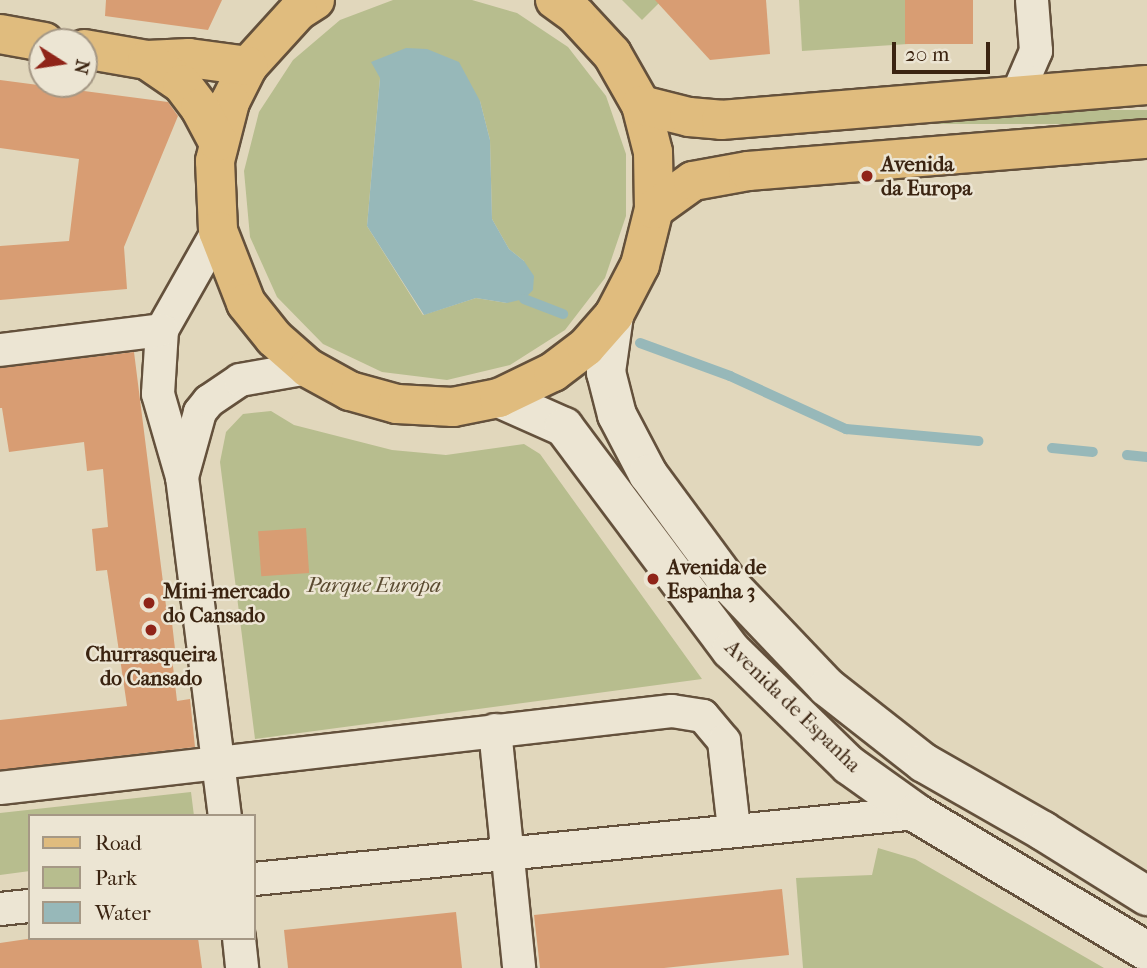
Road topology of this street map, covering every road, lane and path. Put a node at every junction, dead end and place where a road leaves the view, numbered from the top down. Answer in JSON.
{"nodes":[{"id":1,"x":316,"y":0,"type":"edge"},
{"id":2,"x":555,"y":0,"type":"edge"},
{"id":3,"x":1032,"y":0,"type":"edge"},
{"id":4,"x":0,"y":34,"type":"edge"},
{"id":5,"x":28,"y":39,"type":"edge"},
{"id":6,"x":98,"y":51,"type":"edge"},
{"id":7,"x":1036,"y":51,"type":"junction"},
{"id":8,"x":147,"y":60,"type":"junction"},
{"id":9,"x":248,"y":66,"type":"junction"},
{"id":10,"x":1147,"y":85,"type":"edge"},
{"id":11,"x":1064,"y":93,"type":"junction"},
{"id":12,"x":1017,"y":95,"type":"junction"},
{"id":13,"x":640,"y":105,"type":"junction"},
{"id":14,"x":1147,"y":139,"type":"edge"},
{"id":15,"x":218,"y":142,"type":"junction"},
{"id":16,"x":654,"y":209,"type":"junction"},
{"id":17,"x":218,"y":231,"type":"junction"},
{"id":18,"x":614,"y":316,"type":"junction"},
{"id":19,"x":162,"y":330,"type":"junction"},
{"id":20,"x":0,"y":350,"type":"edge"},
{"id":21,"x":307,"y":368,"type":"junction"},
{"id":22,"x":499,"y":398,"type":"junction"},
{"id":23,"x":182,"y":477,"type":"junction"},
{"id":24,"x":495,"y":730,"type":"junction"},
{"id":25,"x":218,"y":761,"type":"junction"},
{"id":26,"x":0,"y":788,"type":"edge"},
{"id":27,"x":916,"y":813,"type":"junction"},
{"id":28,"x":225,"y":814,"type":"edge"},
{"id":29,"x":734,"y":829,"type":"junction"},
{"id":30,"x":507,"y":854,"type":"junction"},
{"id":31,"x":256,"y":879,"type":"edge"},
{"id":32,"x":1147,"y":896,"type":"edge"},
{"id":33,"x":28,"y":906,"type":"edge"},
{"id":34,"x":0,"y":909,"type":"edge"},
{"id":35,"x":239,"y":940,"type":"edge"},
{"id":36,"x":1147,"y":951,"type":"edge"},
{"id":37,"x":242,"y":968,"type":"edge"},
{"id":38,"x":519,"y":968,"type":"edge"}],
"edges":[{"from":1,"to":9,"type":"main road"},
{"from":2,"to":13,"type":"main road"},
{"from":3,"to":7,"type":"street"},
{"from":4,"to":5,"type":"main road"},
{"from":6,"to":8,"type":"main road"},
{"from":7,"to":11,"type":"street"},
{"from":7,"to":12,"type":"street"},
{"from":8,"to":9,"type":"main road"},
{"from":8,"to":15,"type":"main road"},
{"from":9,"to":15,"type":"main road"},
{"from":10,"to":11,"type":"main road"},
{"from":11,"to":12,"type":"main road"},
{"from":12,"to":13,"type":"main road"},
{"from":13,"to":16,"type":"main road"},
{"from":14,"to":16,"type":"main road"},
{"from":15,"to":17,"type":"main road"},
{"from":16,"to":18,"type":"main road"},
{"from":17,"to":19,"type":"street"},
{"from":17,"to":21,"type":"main road"},
{"from":18,"to":22,"type":"main road"},
{"from":18,"to":32,"type":"main road","name":"Avenida de Espanha"},
{"from":19,"to":20,"type":"street"},
{"from":19,"to":23,"type":"street"},
{"from":21,"to":22,"type":"main road"},
{"from":21,"to":23,"type":"street"},
{"from":22,"to":27,"type":"main road","name":"Avenida de Espanha"},
{"from":23,"to":25,"type":"street"},
{"from":24,"to":25,"type":"street"},
{"from":24,"to":29,"type":"street"},
{"from":24,"to":30,"type":"street"},
{"from":25,"to":26,"type":"street"},
{"from":25,"to":28,"type":"street"},
{"from":27,"to":29,"type":"street"},
{"from":27,"to":36,"type":"main road","name":"Avenida de Espanha"},
{"from":29,"to":30,"type":"street"},
{"from":30,"to":31,"type":"street"},
{"from":30,"to":38,"type":"street"},
{"from":33,"to":34,"type":"street"},
{"from":35,"to":37,"type":"street"}]}
